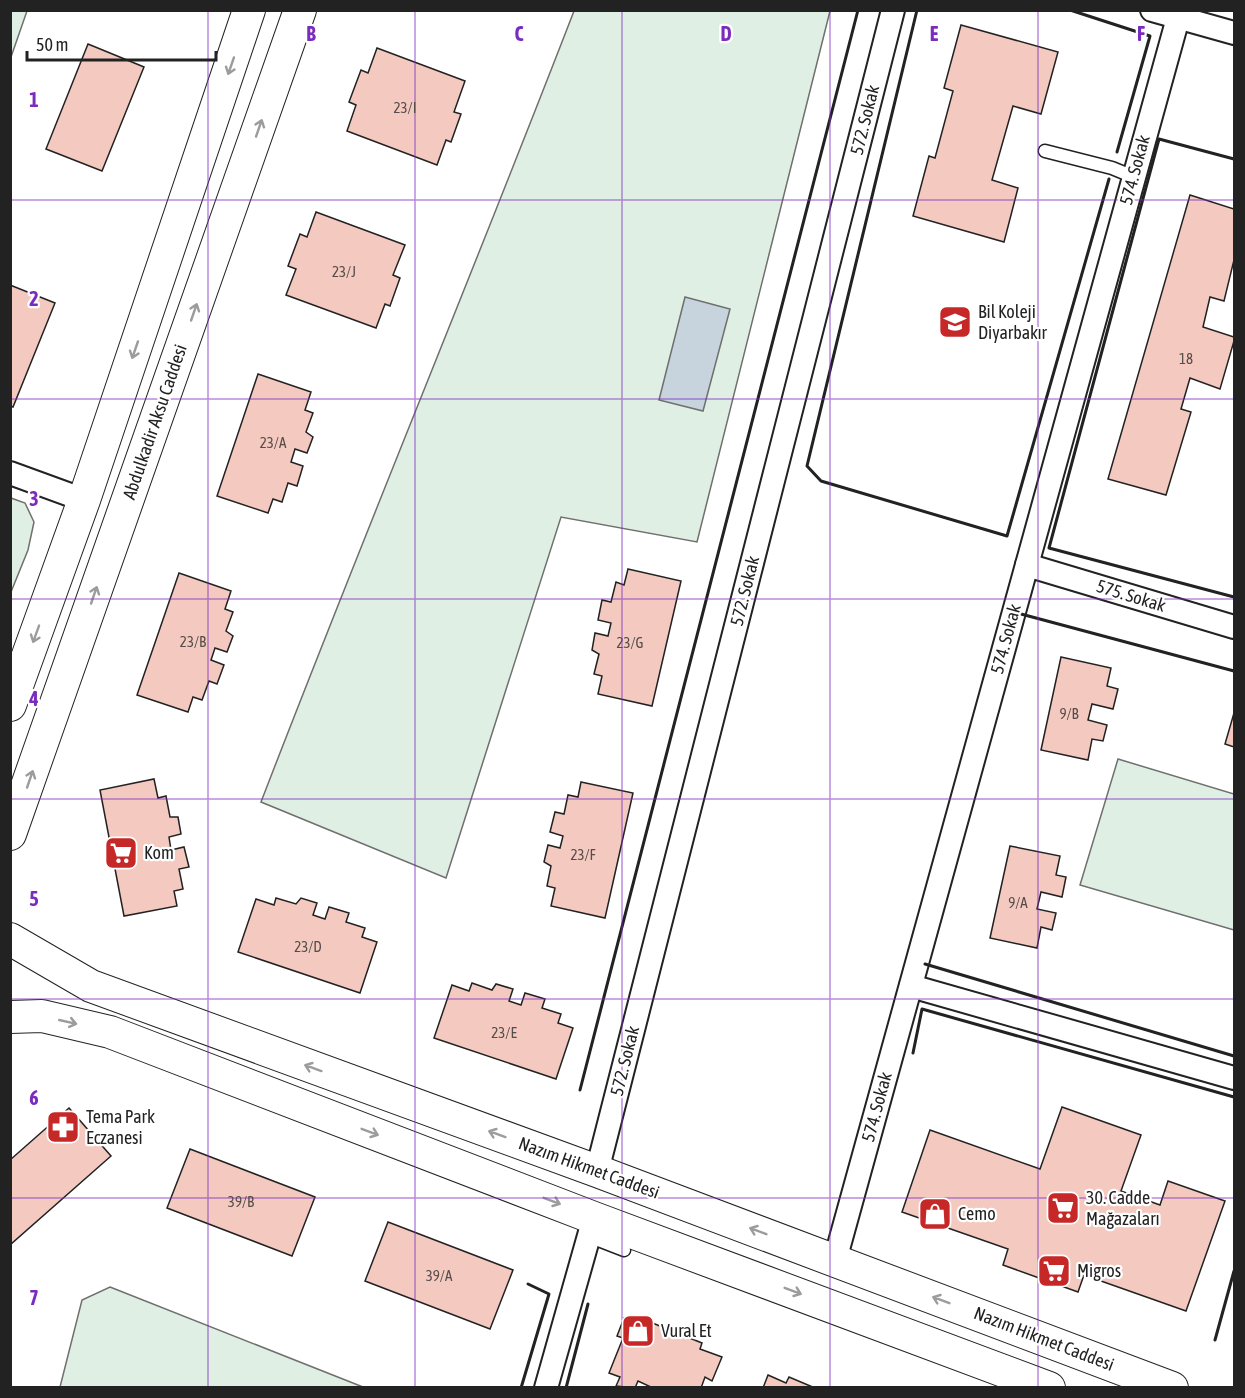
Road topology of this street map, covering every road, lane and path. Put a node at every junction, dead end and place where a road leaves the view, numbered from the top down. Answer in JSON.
{"nodes":[{"id":1,"x":249,"y":10,"type":"edge"},
{"id":2,"x":300,"y":10,"type":"edge"},
{"id":3,"x":893,"y":10,"type":"edge"},
{"id":4,"x":1152,"y":10,"type":"edge"},
{"id":5,"x":1178,"y":18,"type":"junction"},
{"id":6,"x":1234,"y":33,"type":"edge"},
{"id":7,"x":1045,"y":151,"type":"dead end"},
{"id":8,"x":1134,"y":177,"type":"junction"},
{"id":9,"x":10,"y":473,"type":"edge"},
{"id":10,"x":84,"y":500,"type":"junction"},
{"id":11,"x":1027,"y":565,"type":"junction"},
{"id":12,"x":1234,"y":627,"type":"edge"},
{"id":13,"x":10,"y":705,"type":"edge"},
{"id":14,"x":10,"y":834,"type":"edge"},
{"id":15,"x":10,"y":939,"type":"edge"},
{"id":16,"x":911,"y":986,"type":"junction"},
{"id":17,"x":10,"y":1017,"type":"edge"},
{"id":18,"x":1234,"y":1078,"type":"edge"},
{"id":19,"x":597,"y":1171,"type":"junction"},
{"id":20,"x":591,"y":1227,"type":"junction"},
{"id":21,"x":624,"y":1250,"type":"dead end"},
{"id":22,"x":835,"y":1260,"type":"junction"},
{"id":23,"x":546,"y":1388,"type":"edge"},
{"id":24,"x":1049,"y":1388,"type":"edge"},
{"id":25,"x":1172,"y":1388,"type":"edge"}],
"edges":[{"from":1,"to":10,"type":"main road","one_way":true},
{"from":14,"to":2,"type":"main road","name":"Abdulkadir Aksu Caddesi","one_way":true},
{"from":3,"to":19,"type":"street","name":"572. Sokak"},
{"from":4,"to":5,"type":"street"},
{"from":5,"to":6,"type":"street"},
{"from":5,"to":8,"type":"street","name":"574. Sokak"},
{"from":7,"to":8,"type":"lane"},
{"from":8,"to":11,"type":"street","name":"574. Sokak"},
{"from":9,"to":10,"type":"street"},
{"from":10,"to":13,"type":"main road","one_way":true},
{"from":11,"to":12,"type":"street","name":"575. Sokak"},
{"from":11,"to":16,"type":"street","name":"574. Sokak"},
{"from":19,"to":15,"type":"main road","name":"Nazım Hikmet Caddesi","one_way":true},
{"from":16,"to":18,"type":"street"},
{"from":16,"to":22,"type":"street","name":"574. Sokak"},
{"from":17,"to":20,"type":"main road","one_way":true},
{"from":22,"to":19,"type":"main road","name":"Nazım Hikmet Caddesi","one_way":true},
{"from":20,"to":21,"type":"lane"},
{"from":20,"to":23,"type":"street"},
{"from":20,"to":24,"type":"main road","one_way":true},
{"from":25,"to":22,"type":"main road","name":"Nazım Hikmet Caddesi","one_way":true}]}
